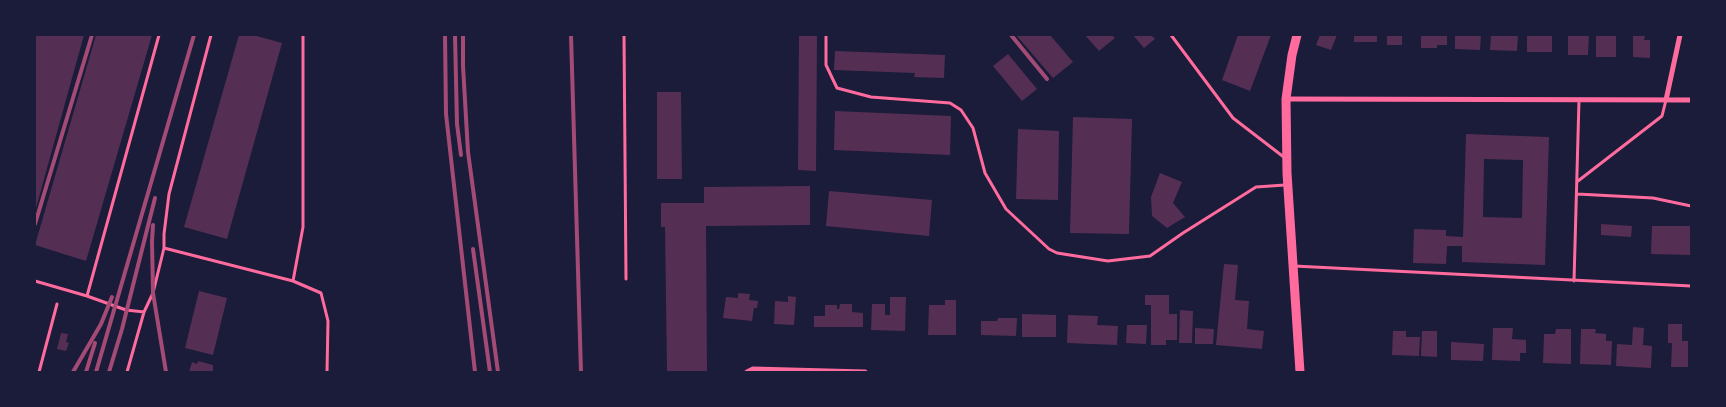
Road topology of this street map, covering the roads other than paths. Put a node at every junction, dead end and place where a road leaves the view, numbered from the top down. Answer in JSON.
{"nodes":[{"id":1,"x":159,"y":35,"type":"edge"},
{"id":2,"x":211,"y":35,"type":"edge"},
{"id":3,"x":302,"y":35,"type":"edge"},
{"id":4,"x":624,"y":35,"type":"edge"},
{"id":5,"x":826,"y":35,"type":"edge"},
{"id":6,"x":1171,"y":35,"type":"edge"},
{"id":7,"x":1297,"y":35,"type":"edge"},
{"id":8,"x":1680,"y":35,"type":"edge"},
{"id":9,"x":1286,"y":99,"type":"junction"},
{"id":10,"x":1579,"y":100,"type":"junction"},
{"id":11,"x":1666,"y":100,"type":"junction"},
{"id":12,"x":1691,"y":100,"type":"edge"},
{"id":13,"x":1287,"y":160,"type":"junction"},
{"id":14,"x":1577,"y":182,"type":"junction"},
{"id":15,"x":1288,"y":185,"type":"junction"},
{"id":16,"x":1577,"y":194,"type":"junction"},
{"id":17,"x":1691,"y":206,"type":"edge"},
{"id":18,"x":164,"y":248,"type":"junction"},
{"id":19,"x":1293,"y":266,"type":"junction"},
{"id":20,"x":626,"y":279,"type":"dead end"},
{"id":21,"x":293,"y":280,"type":"junction"},
{"id":22,"x":35,"y":281,"type":"edge"},
{"id":23,"x":1574,"y":281,"type":"junction"},
{"id":24,"x":1691,"y":286,"type":"edge"},
{"id":25,"x":87,"y":296,"type":"junction"},
{"id":26,"x":57,"y":304,"type":"dead end"},
{"id":27,"x":144,"y":312,"type":"junction"},
{"id":28,"x":40,"y":372,"type":"edge"},
{"id":29,"x":127,"y":372,"type":"edge"},
{"id":30,"x":325,"y":372,"type":"edge"},
{"id":31,"x":747,"y":372,"type":"edge"},
{"id":32,"x":865,"y":372,"type":"edge"},
{"id":33,"x":1300,"y":372,"type":"edge"}],
"edges":[{"from":1,"to":25,"type":"lane"},
{"from":2,"to":18,"type":"lane"},
{"from":3,"to":21,"type":"lane"},
{"from":4,"to":20,"type":"lane"},
{"from":5,"to":15,"type":"lane"},
{"from":6,"to":13,"type":"lane"},
{"from":7,"to":9,"type":"main road"},
{"from":8,"to":11,"type":"street"},
{"from":9,"to":10,"type":"street"},
{"from":9,"to":13,"type":"main road"},
{"from":10,"to":11,"type":"street"},
{"from":10,"to":14,"type":"lane"},
{"from":11,"to":12,"type":"street"},
{"from":11,"to":14,"type":"lane"},
{"from":13,"to":15,"type":"main road"},
{"from":14,"to":16,"type":"lane"},
{"from":15,"to":19,"type":"main road"},
{"from":16,"to":17,"type":"lane"},
{"from":16,"to":23,"type":"lane"},
{"from":18,"to":21,"type":"lane"},
{"from":18,"to":27,"type":"lane"},
{"from":19,"to":23,"type":"lane"},
{"from":19,"to":33,"type":"main road"},
{"from":21,"to":30,"type":"lane"},
{"from":22,"to":25,"type":"lane"},
{"from":23,"to":24,"type":"lane"},
{"from":25,"to":27,"type":"lane"},
{"from":26,"to":28,"type":"lane"},
{"from":27,"to":29,"type":"lane"},
{"from":31,"to":32,"type":"street"}]}
